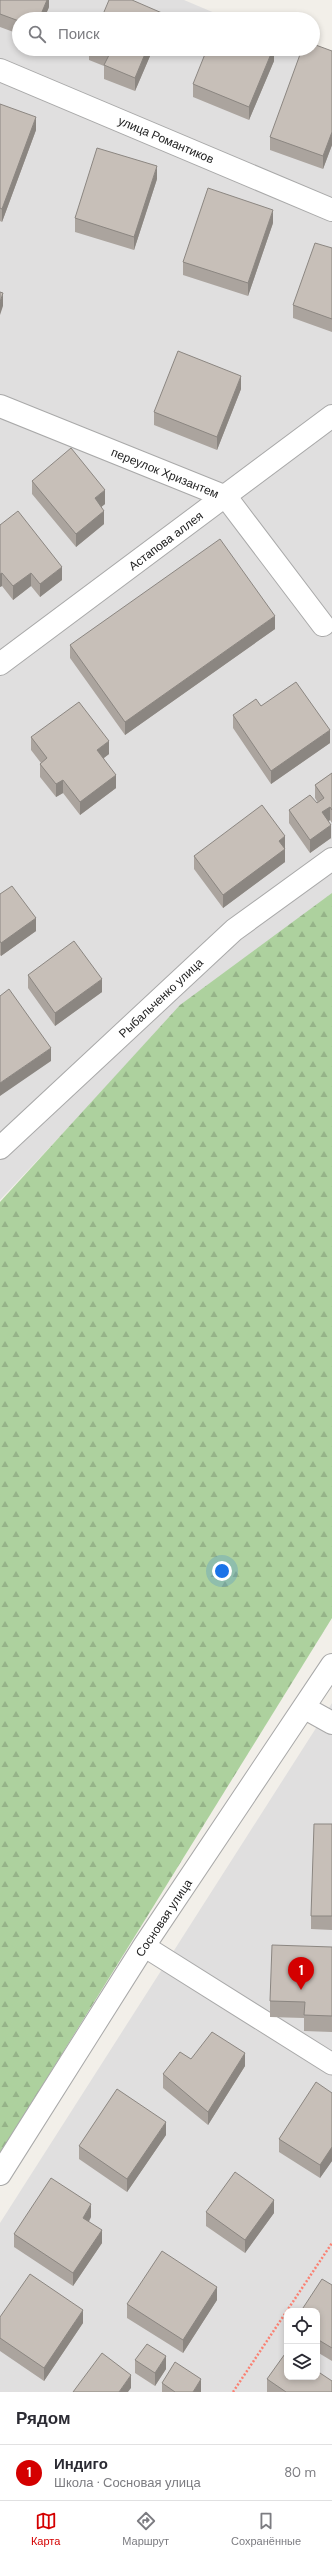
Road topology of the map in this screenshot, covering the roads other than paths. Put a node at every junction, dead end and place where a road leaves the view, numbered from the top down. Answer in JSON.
{"nodes":[{"id":1,"x":0,"y":70,"type":"edge"},
{"id":2,"x":332,"y":210,"type":"edge"},
{"id":3,"x":0,"y":406,"type":"edge"},
{"id":4,"x":332,"y":416,"type":"edge"},
{"id":5,"x":226,"y":497,"type":"junction"},
{"id":6,"x":323,"y":626,"type":"dead end"},
{"id":7,"x":0,"y":664,"type":"edge"},
{"id":8,"x":332,"y":859,"type":"edge"},
{"id":9,"x":0,"y":1148,"type":"edge"},
{"id":10,"x":332,"y":1665,"type":"edge"},
{"id":11,"x":305,"y":1708,"type":"junction"},
{"id":12,"x":332,"y":1723,"type":"edge"},
{"id":13,"x":144,"y":1946,"type":"junction"},
{"id":14,"x":332,"y":2064,"type":"edge"},
{"id":15,"x":0,"y":2174,"type":"edge"}],
"edges":[{"from":1,"to":2,"type":"street","name":"улица Романтиков"},
{"from":3,"to":5,"type":"street","name":"переулок Хризантем"},
{"from":4,"to":5,"type":"street","name":"Астапова аллея"},
{"from":5,"to":6,"type":"street","name":"переулок Хризантем"},
{"from":5,"to":7,"type":"street","name":"Астапова аллея"},
{"from":8,"to":9,"type":"street","name":"Рыбальченко улица"},
{"from":10,"to":11,"type":"street","name":"Сосновая улица"},
{"from":11,"to":12,"type":"street"},
{"from":11,"to":13,"type":"street","name":"Сосновая улица"},
{"from":13,"to":14,"type":"lane"},
{"from":13,"to":15,"type":"street","name":"Сосновая улица"}]}
